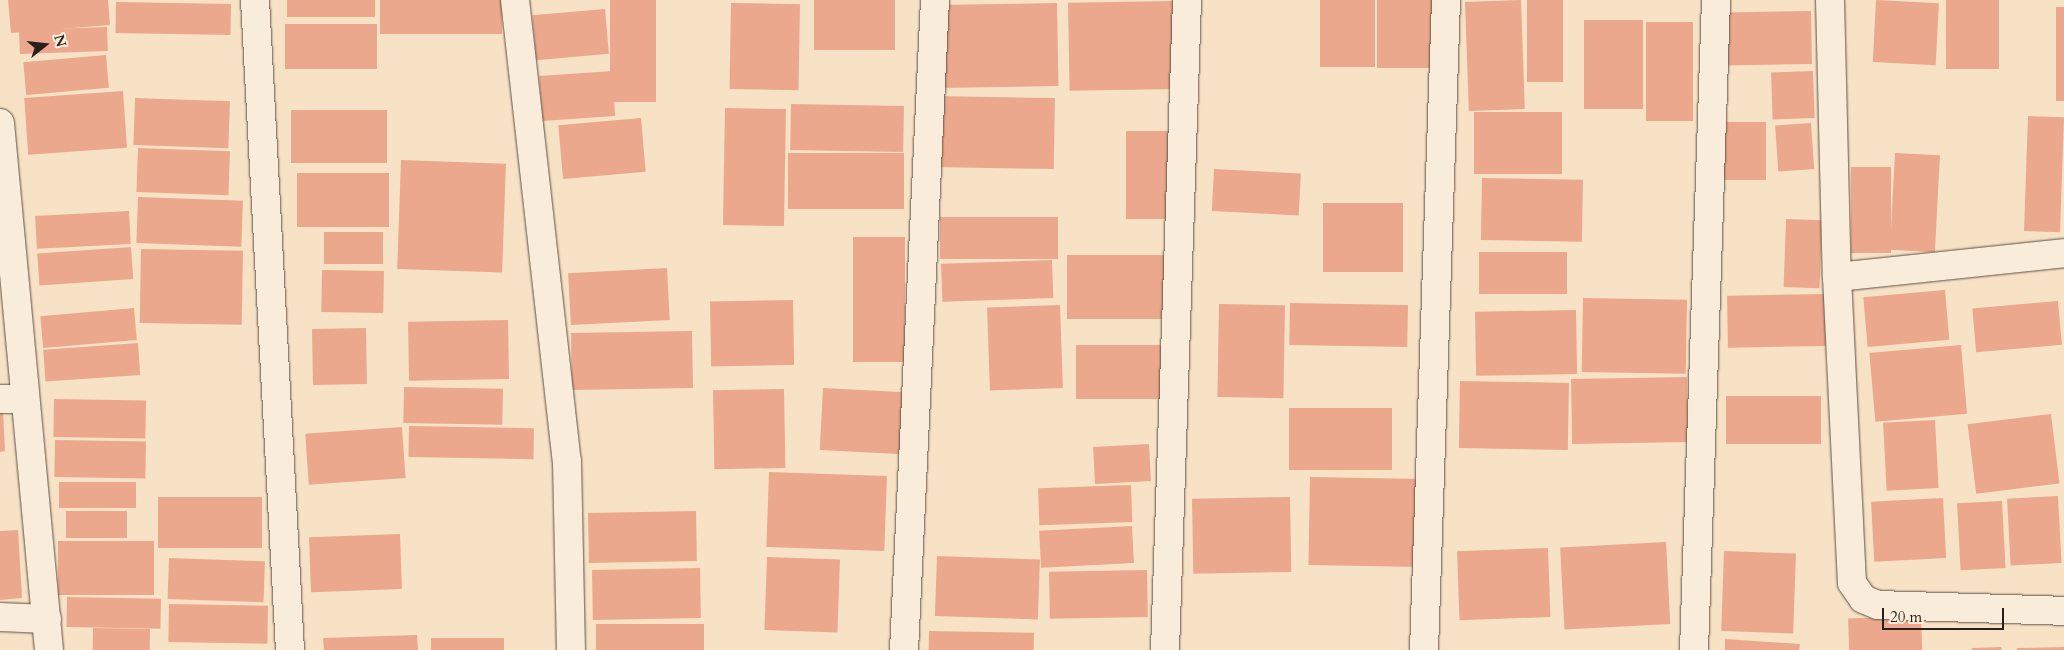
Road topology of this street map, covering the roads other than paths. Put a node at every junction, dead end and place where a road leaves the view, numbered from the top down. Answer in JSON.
{"nodes":[{"id":1,"x":255,"y":0,"type":"edge"},
{"id":2,"x":515,"y":0,"type":"edge"},
{"id":3,"x":935,"y":0,"type":"edge"},
{"id":4,"x":1188,"y":0,"type":"edge"},
{"id":5,"x":1446,"y":0,"type":"edge"},
{"id":6,"x":1716,"y":0,"type":"edge"},
{"id":7,"x":1830,"y":0,"type":"edge"},
{"id":8,"x":0,"y":123,"type":"edge"},
{"id":9,"x":2064,"y":253,"type":"edge"},
{"id":10,"x":1837,"y":278,"type":"junction"},
{"id":11,"x":12,"y":399,"type":"edge"},
{"id":12,"x":2064,"y":612,"type":"edge"},
{"id":13,"x":0,"y":617,"type":"edge"},
{"id":14,"x":47,"y":619,"type":"junction"},
{"id":15,"x":49,"y":650,"type":"edge"},
{"id":16,"x":290,"y":650,"type":"edge"},
{"id":17,"x":571,"y":650,"type":"edge"},
{"id":18,"x":904,"y":650,"type":"edge"},
{"id":19,"x":1165,"y":650,"type":"edge"},
{"id":20,"x":1424,"y":650,"type":"edge"},
{"id":21,"x":1694,"y":650,"type":"edge"}],
"edges":[{"from":1,"to":16,"type":"street"},
{"from":2,"to":17,"type":"street"},
{"from":3,"to":18,"type":"street"},
{"from":4,"to":19,"type":"street"},
{"from":5,"to":20,"type":"street"},
{"from":6,"to":21,"type":"street"},
{"from":7,"to":10,"type":"street"},
{"from":8,"to":11,"type":"street"},
{"from":9,"to":10,"type":"street"},
{"from":10,"to":12,"type":"street"},
{"from":11,"to":14,"type":"street"},
{"from":13,"to":14,"type":"street"},
{"from":14,"to":15,"type":"street"}]}
